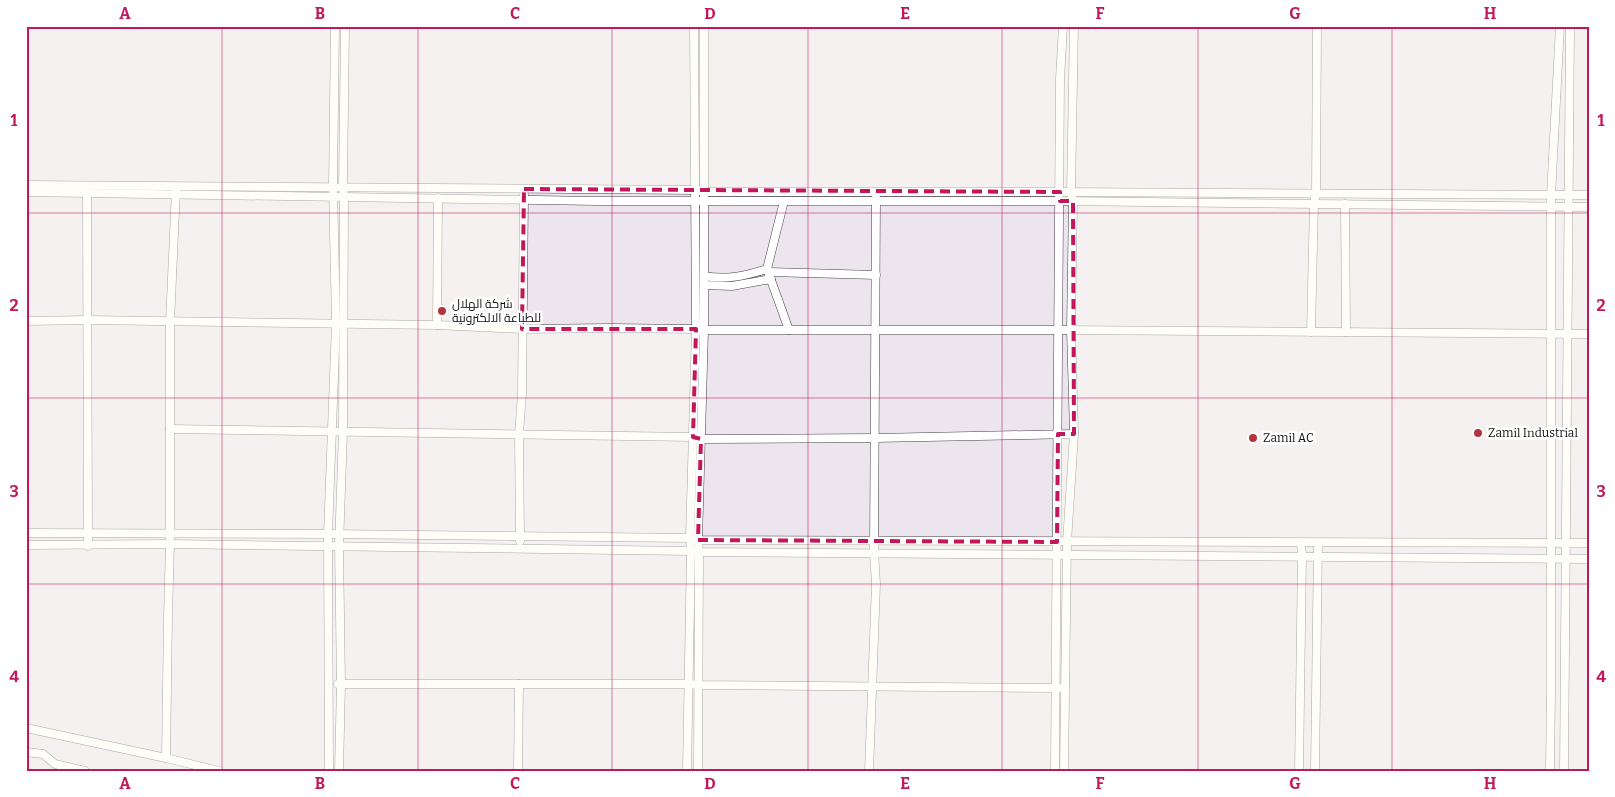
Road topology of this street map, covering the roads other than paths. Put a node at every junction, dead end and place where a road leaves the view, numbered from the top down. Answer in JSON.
{"nodes":[{"id":1,"x":335,"y":26,"type":"edge"},
{"id":2,"x":345,"y":26,"type":"edge"},
{"id":3,"x":694,"y":26,"type":"edge"},
{"id":4,"x":704,"y":26,"type":"edge"},
{"id":5,"x":1063,"y":26,"type":"edge"},
{"id":6,"x":1074,"y":26,"type":"edge"},
{"id":7,"x":1317,"y":26,"type":"edge"},
{"id":8,"x":1560,"y":26,"type":"edge"},
{"id":9,"x":1570,"y":26,"type":"edge"},
{"id":10,"x":334,"y":69,"type":"junction"},
{"id":11,"x":344,"y":70,"type":"junction"},
{"id":12,"x":1060,"y":79,"type":"junction"},
{"id":13,"x":1072,"y":80,"type":"junction"},
{"id":14,"x":695,"y":85,"type":"junction"},
{"id":15,"x":704,"y":85,"type":"junction"},
{"id":16,"x":26,"y":185,"type":"edge"},
{"id":17,"x":333,"y":186,"type":"junction"},
{"id":18,"x":342,"y":186,"type":"junction"},
{"id":19,"x":176,"y":189,"type":"junction"},
{"id":20,"x":524,"y":189,"type":"junction"},
{"id":21,"x":700,"y":191,"type":"junction"},
{"id":22,"x":26,"y":192,"type":"edge"},
{"id":23,"x":876,"y":192,"type":"junction"},
{"id":24,"x":1060,"y":192,"type":"junction"},
{"id":25,"x":1071,"y":192,"type":"junction"},
{"id":26,"x":1316,"y":193,"type":"junction"},
{"id":27,"x":88,"y":194,"type":"junction"},
{"id":28,"x":1551,"y":195,"type":"junction"},
{"id":29,"x":1568,"y":195,"type":"junction"},
{"id":30,"x":1589,"y":195,"type":"edge"},
{"id":31,"x":344,"y":196,"type":"junction"},
{"id":32,"x":333,"y":197,"type":"junction"},
{"id":33,"x":438,"y":198,"type":"junction"},
{"id":34,"x":524,"y":200,"type":"junction"},
{"id":35,"x":700,"y":200,"type":"junction"},
{"id":36,"x":784,"y":201,"type":"junction"},
{"id":37,"x":876,"y":201,"type":"junction"},
{"id":38,"x":1060,"y":201,"type":"junction"},
{"id":39,"x":1073,"y":201,"type":"junction"},
{"id":40,"x":1314,"y":203,"type":"junction"},
{"id":41,"x":1345,"y":204,"type":"junction"},
{"id":42,"x":1551,"y":207,"type":"junction"},
{"id":43,"x":1568,"y":207,"type":"junction"},
{"id":44,"x":1589,"y":207,"type":"edge"},
{"id":45,"x":1059,"y":258,"type":"junction"},
{"id":46,"x":1072,"y":258,"type":"junction"},
{"id":47,"x":769,"y":273,"type":"junction"},
{"id":48,"x":876,"y":275,"type":"junction"},
{"id":49,"x":704,"y":280,"type":"junction"},
{"id":50,"x":88,"y":320,"type":"junction"},
{"id":51,"x":26,"y":321,"type":"edge"},
{"id":52,"x":170,"y":322,"type":"junction"},
{"id":53,"x":340,"y":323,"type":"junction"},
{"id":54,"x":437,"y":325,"type":"junction"},
{"id":55,"x":522,"y":329,"type":"junction"},
{"id":56,"x":875,"y":329,"type":"junction"},
{"id":57,"x":700,"y":330,"type":"junction"},
{"id":58,"x":789,"y":330,"type":"junction"},
{"id":59,"x":1059,"y":330,"type":"junction"},
{"id":60,"x":1072,"y":330,"type":"junction"},
{"id":61,"x":1311,"y":332,"type":"junction"},
{"id":62,"x":1346,"y":332,"type":"junction"},
{"id":63,"x":1552,"y":334,"type":"junction"},
{"id":64,"x":1568,"y":334,"type":"junction"},
{"id":65,"x":1589,"y":334,"type":"edge"},
{"id":66,"x":170,"y":429,"type":"junction"},
{"id":67,"x":332,"y":432,"type":"junction"},
{"id":68,"x":343,"y":432,"type":"junction"},
{"id":69,"x":520,"y":434,"type":"junction"},
{"id":70,"x":1058,"y":434,"type":"junction"},
{"id":71,"x":1074,"y":434,"type":"junction"},
{"id":72,"x":697,"y":438,"type":"junction"},
{"id":73,"x":875,"y":438,"type":"junction"},
{"id":74,"x":331,"y":444,"type":"junction"},
{"id":75,"x":26,"y":533,"type":"edge"},
{"id":76,"x":88,"y":533,"type":"junction"},
{"id":77,"x":170,"y":533,"type":"junction"},
{"id":78,"x":328,"y":534,"type":"junction"},
{"id":79,"x":340,"y":534,"type":"junction"},
{"id":80,"x":520,"y":536,"type":"junction"},
{"id":81,"x":694,"y":539,"type":"junction"},
{"id":82,"x":874,"y":540,"type":"junction"},
{"id":83,"x":1057,"y":542,"type":"junction"},
{"id":84,"x":1067,"y":542,"type":"junction"},
{"id":85,"x":1300,"y":543,"type":"junction"},
{"id":86,"x":1318,"y":543,"type":"junction"},
{"id":87,"x":1551,"y":543,"type":"junction"},
{"id":88,"x":1567,"y":543,"type":"junction"},
{"id":89,"x":170,"y":544,"type":"junction"},
{"id":90,"x":1589,"y":544,"type":"edge"},
{"id":91,"x":26,"y":545,"type":"edge"},
{"id":92,"x":88,"y":546,"type":"junction"},
{"id":93,"x":329,"y":546,"type":"junction"},
{"id":94,"x":339,"y":546,"type":"junction"},
{"id":95,"x":520,"y":548,"type":"junction"},
{"id":96,"x":695,"y":551,"type":"junction"},
{"id":97,"x":874,"y":552,"type":"junction"},
{"id":98,"x":1057,"y":554,"type":"junction"},
{"id":99,"x":1067,"y":554,"type":"junction"},
{"id":100,"x":1302,"y":556,"type":"junction"},
{"id":101,"x":1319,"y":556,"type":"junction"},
{"id":102,"x":1551,"y":558,"type":"junction"},
{"id":103,"x":1566,"y":558,"type":"junction"},
{"id":104,"x":1589,"y":559,"type":"edge"},
{"id":105,"x":329,"y":684,"type":"junction"},
{"id":106,"x":341,"y":684,"type":"junction"},
{"id":107,"x":519,"y":684,"type":"junction"},
{"id":108,"x":694,"y":684,"type":"junction"},
{"id":109,"x":871,"y":686,"type":"junction"},
{"id":110,"x":1056,"y":688,"type":"junction"},
{"id":111,"x":1065,"y":688,"type":"junction"},
{"id":112,"x":1551,"y":690,"type":"junction"},
{"id":113,"x":1565,"y":691,"type":"junction"},
{"id":114,"x":26,"y":728,"type":"edge"},
{"id":115,"x":26,"y":752,"type":"edge"},
{"id":116,"x":166,"y":758,"type":"junction"},
{"id":117,"x":1315,"y":759,"type":"junction"},
{"id":118,"x":1299,"y":762,"type":"junction"},
{"id":119,"x":85,"y":771,"type":"edge"},
{"id":120,"x":219,"y":771,"type":"edge"},
{"id":121,"x":328,"y":771,"type":"edge"},
{"id":122,"x":339,"y":771,"type":"edge"},
{"id":123,"x":518,"y":771,"type":"edge"},
{"id":124,"x":687,"y":771,"type":"edge"},
{"id":125,"x":698,"y":771,"type":"edge"},
{"id":126,"x":869,"y":771,"type":"edge"},
{"id":127,"x":1055,"y":771,"type":"edge"},
{"id":128,"x":1064,"y":771,"type":"edge"},
{"id":129,"x":1299,"y":771,"type":"edge"},
{"id":130,"x":1315,"y":771,"type":"edge"},
{"id":131,"x":1550,"y":771,"type":"edge"},
{"id":132,"x":1564,"y":771,"type":"edge"}],
"edges":[{"from":1,"to":10,"type":"street"},
{"from":2,"to":11,"type":"street"},
{"from":3,"to":14,"type":"street"},
{"from":4,"to":15,"type":"street"},
{"from":5,"to":12,"type":"street"},
{"from":6,"to":13,"type":"street"},
{"from":7,"to":26,"type":"street"},
{"from":8,"to":28,"type":"street"},
{"from":9,"to":29,"type":"street"},
{"from":10,"to":11,"type":"street"},
{"from":10,"to":17,"type":"street"},
{"from":11,"to":18,"type":"street"},
{"from":12,"to":13,"type":"street"},
{"from":12,"to":24,"type":"street"},
{"from":13,"to":25,"type":"street"},
{"from":14,"to":15,"type":"street"},
{"from":14,"to":21,"type":"street"},
{"from":15,"to":21,"type":"street"},
{"from":16,"to":19,"type":"street"},
{"from":17,"to":18,"type":"street"},
{"from":17,"to":19,"type":"street"},
{"from":17,"to":32,"type":"street"},
{"from":18,"to":20,"type":"street"},
{"from":18,"to":31,"type":"street"},
{"from":19,"to":27,"type":"street"},
{"from":19,"to":32,"type":"street"},
{"from":19,"to":52,"type":"street"},
{"from":20,"to":21,"type":"street"},
{"from":20,"to":34,"type":"street"},
{"from":21,"to":23,"type":"street"},
{"from":21,"to":35,"type":"street"},
{"from":22,"to":27,"type":"street"},
{"from":23,"to":24,"type":"street"},
{"from":23,"to":37,"type":"street"},
{"from":24,"to":25,"type":"street"},
{"from":24,"to":38,"type":"street"},
{"from":25,"to":26,"type":"street"},
{"from":25,"to":39,"type":"street"},
{"from":26,"to":28,"type":"street"},
{"from":26,"to":40,"type":"street"},
{"from":27,"to":50,"type":"street"},
{"from":28,"to":29,"type":"street"},
{"from":28,"to":42,"type":"street"},
{"from":29,"to":30,"type":"street"},
{"from":29,"to":43,"type":"street"},
{"from":31,"to":32,"type":"street"},
{"from":31,"to":33,"type":"street"},
{"from":31,"to":53,"type":"street"},
{"from":32,"to":53,"type":"street"},
{"from":33,"to":34,"type":"street"},
{"from":33,"to":54,"type":"street"},
{"from":34,"to":35,"type":"street"},
{"from":34,"to":55,"type":"street"},
{"from":35,"to":36,"type":"street"},
{"from":35,"to":49,"type":"street"},
{"from":35,"to":57,"type":"street"},
{"from":36,"to":37,"type":"street"},
{"from":36,"to":47,"type":"street"},
{"from":37,"to":38,"type":"street"},
{"from":37,"to":48,"type":"street"},
{"from":38,"to":39,"type":"street"},
{"from":38,"to":45,"type":"street"},
{"from":39,"to":40,"type":"street"},
{"from":39,"to":46,"type":"street"},
{"from":40,"to":41,"type":"street"},
{"from":40,"to":61,"type":"street"},
{"from":41,"to":42,"type":"street"},
{"from":41,"to":62,"type":"street"},
{"from":42,"to":43,"type":"street"},
{"from":42,"to":63,"type":"street"},
{"from":43,"to":44,"type":"street"},
{"from":43,"to":64,"type":"street"},
{"from":45,"to":46,"type":"street"},
{"from":45,"to":59,"type":"street"},
{"from":46,"to":60,"type":"street"},
{"from":47,"to":48,"type":"street"},
{"from":47,"to":49,"type":"street"},
{"from":47,"to":58,"type":"street"},
{"from":48,"to":56,"type":"street"},
{"from":49,"to":57,"type":"street"},
{"from":50,"to":51,"type":"street"},
{"from":50,"to":52,"type":"street"},
{"from":50,"to":76,"type":"street"},
{"from":52,"to":53,"type":"street"},
{"from":52,"to":66,"type":"street"},
{"from":53,"to":54,"type":"street"},
{"from":53,"to":67,"type":"street"},
{"from":53,"to":68,"type":"street"},
{"from":54,"to":55,"type":"street"},
{"from":55,"to":57,"type":"street"},
{"from":55,"to":69,"type":"street"},
{"from":56,"to":58,"type":"street"},
{"from":56,"to":59,"type":"street"},
{"from":56,"to":73,"type":"street"},
{"from":57,"to":58,"type":"street"},
{"from":57,"to":72,"type":"street"},
{"from":59,"to":60,"type":"street"},
{"from":59,"to":70,"type":"street"},
{"from":60,"to":61,"type":"street"},
{"from":60,"to":71,"type":"street"},
{"from":61,"to":62,"type":"street"},
{"from":62,"to":63,"type":"street"},
{"from":63,"to":64,"type":"street"},
{"from":63,"to":87,"type":"street"},
{"from":64,"to":65,"type":"street"},
{"from":64,"to":88,"type":"street"},
{"from":66,"to":67,"type":"street"},
{"from":66,"to":77,"type":"street"},
{"from":67,"to":68,"type":"street"},
{"from":67,"to":74,"type":"street"},
{"from":68,"to":69,"type":"street"},
{"from":68,"to":74,"type":"street"},
{"from":68,"to":79,"type":"street"},
{"from":69,"to":72,"type":"street"},
{"from":69,"to":80,"type":"street"},
{"from":70,"to":71,"type":"street"},
{"from":70,"to":73,"type":"street"},
{"from":70,"to":83,"type":"street"},
{"from":71,"to":84,"type":"street"},
{"from":72,"to":73,"type":"street"},
{"from":72,"to":81,"type":"street"},
{"from":73,"to":82,"type":"street"},
{"from":74,"to":78,"type":"street"},
{"from":75,"to":76,"type":"street"},
{"from":76,"to":77,"type":"street"},
{"from":76,"to":92,"type":"street"},
{"from":77,"to":78,"type":"street"},
{"from":77,"to":89,"type":"street"},
{"from":78,"to":79,"type":"street"},
{"from":78,"to":93,"type":"street"},
{"from":79,"to":80,"type":"street"},
{"from":79,"to":94,"type":"street"},
{"from":80,"to":81,"type":"street"},
{"from":80,"to":95,"type":"street"},
{"from":81,"to":82,"type":"street"},
{"from":81,"to":96,"type":"street"},
{"from":82,"to":83,"type":"street"},
{"from":82,"to":97,"type":"street"},
{"from":83,"to":84,"type":"street"},
{"from":83,"to":98,"type":"street"},
{"from":84,"to":85,"type":"street"},
{"from":84,"to":99,"type":"street"},
{"from":85,"to":86,"type":"street"},
{"from":85,"to":100,"type":"street"},
{"from":86,"to":87,"type":"street"},
{"from":86,"to":101,"type":"street"},
{"from":87,"to":88,"type":"street"},
{"from":87,"to":102,"type":"street"},
{"from":88,"to":90,"type":"street"},
{"from":88,"to":103,"type":"street"},
{"from":89,"to":92,"type":"street"},
{"from":89,"to":93,"type":"street"},
{"from":89,"to":116,"type":"street"},
{"from":91,"to":92,"type":"street"},
{"from":93,"to":94,"type":"street"},
{"from":93,"to":105,"type":"street"},
{"from":94,"to":95,"type":"street"},
{"from":94,"to":106,"type":"street"},
{"from":95,"to":96,"type":"street"},
{"from":96,"to":97,"type":"street"},
{"from":96,"to":108,"type":"street"},
{"from":97,"to":98,"type":"street"},
{"from":97,"to":109,"type":"street"},
{"from":98,"to":99,"type":"street"},
{"from":98,"to":110,"type":"street"},
{"from":99,"to":100,"type":"street"},
{"from":99,"to":111,"type":"street"},
{"from":100,"to":101,"type":"street"},
{"from":100,"to":118,"type":"street"},
{"from":101,"to":102,"type":"street"},
{"from":101,"to":117,"type":"street"},
{"from":102,"to":103,"type":"street"},
{"from":102,"to":112,"type":"street"},
{"from":103,"to":104,"type":"street"},
{"from":103,"to":113,"type":"street"},
{"from":105,"to":106,"type":"street"},
{"from":105,"to":121,"type":"street"},
{"from":106,"to":107,"type":"street"},
{"from":106,"to":122,"type":"street"},
{"from":107,"to":108,"type":"street"},
{"from":107,"to":123,"type":"street"},
{"from":108,"to":109,"type":"street"},
{"from":108,"to":124,"type":"street"},
{"from":108,"to":125,"type":"street"},
{"from":109,"to":110,"type":"street"},
{"from":109,"to":126,"type":"street"},
{"from":110,"to":111,"type":"street"},
{"from":110,"to":127,"type":"street"},
{"from":111,"to":128,"type":"street"},
{"from":112,"to":113,"type":"street"},
{"from":112,"to":131,"type":"street"},
{"from":113,"to":132,"type":"street"},
{"from":114,"to":116,"type":"street"},
{"from":115,"to":119,"type":"street"},
{"from":116,"to":120,"type":"street"},
{"from":117,"to":118,"type":"street"},
{"from":117,"to":130,"type":"street"},
{"from":118,"to":129,"type":"street"}]}
